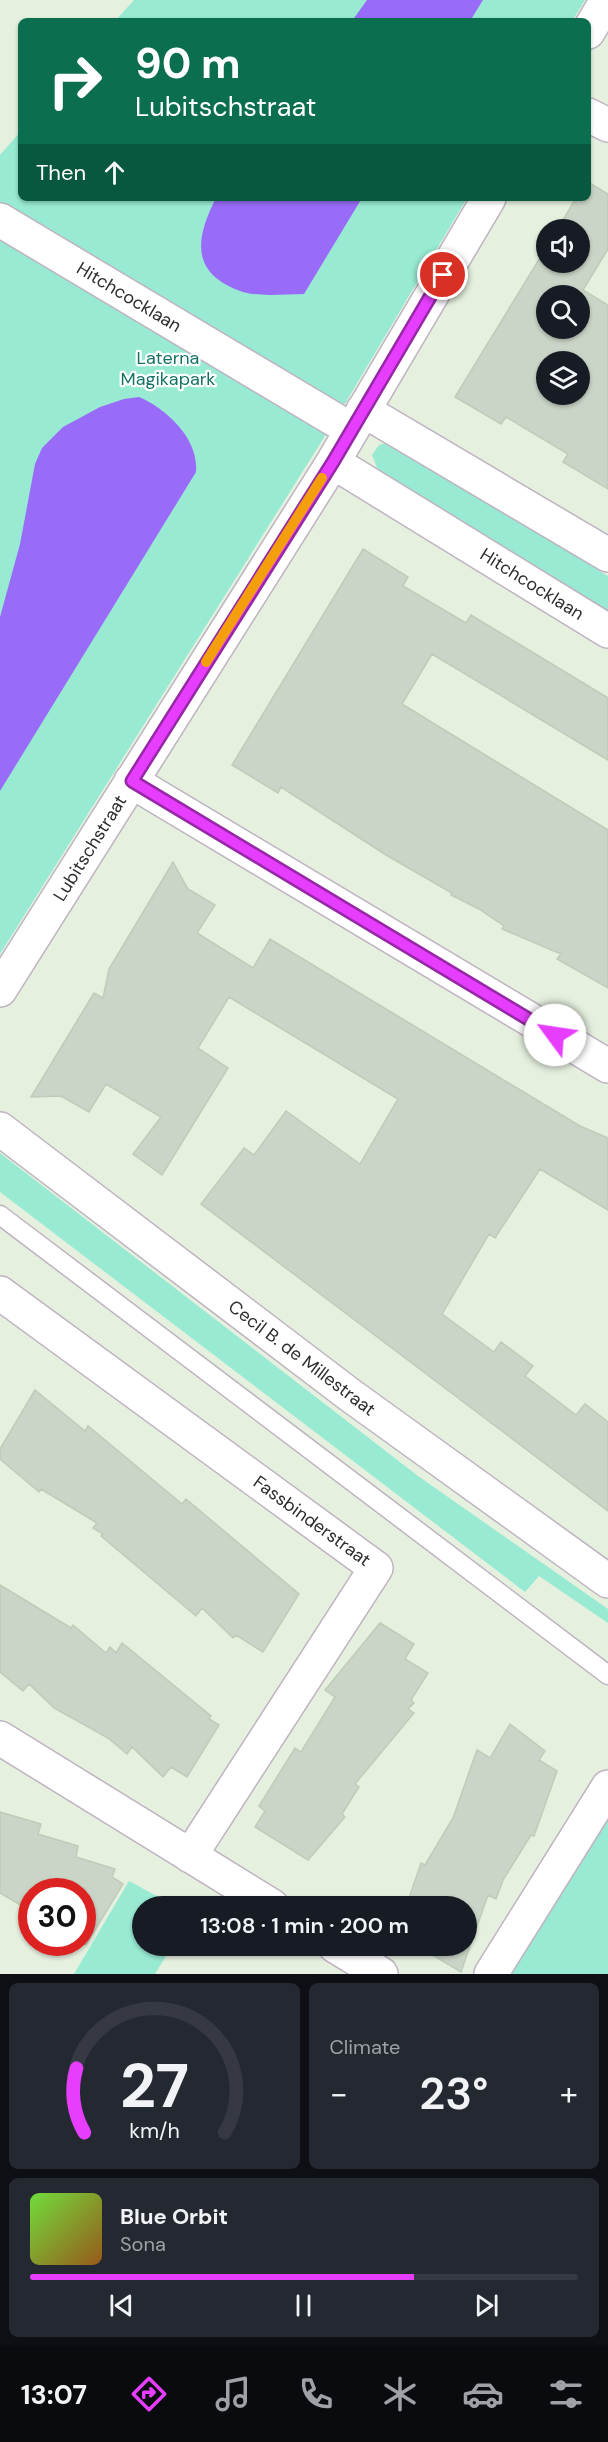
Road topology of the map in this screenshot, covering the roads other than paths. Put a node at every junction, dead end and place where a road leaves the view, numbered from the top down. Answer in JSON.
{"nodes":[{"id":1,"x":607,"y":0,"type":"edge"},
{"id":2,"x":591,"y":27,"type":"edge"},
{"id":3,"x":591,"y":116,"type":"edge"},
{"id":4,"x":608,"y":125,"type":"edge"},
{"id":5,"x":487,"y":201,"type":"edge"},
{"id":6,"x":0,"y":220,"type":"edge"},
{"id":7,"x":357,"y":420,"type":"junction"},
{"id":8,"x":333,"y":462,"type":"junction"},
{"id":9,"x":608,"y":555,"type":"edge"},
{"id":10,"x":608,"y":632,"type":"edge"},
{"id":11,"x":132,"y":781,"type":"junction"},
{"id":12,"x":0,"y":990,"type":"edge"},
{"id":13,"x":608,"y":1066,"type":"edge"},
{"id":14,"x":0,"y":1130,"type":"edge"},
{"id":15,"x":0,"y":1215,"type":"edge"},
{"id":16,"x":0,"y":1293,"type":"edge"},
{"id":17,"x":608,"y":1581,"type":"edge"},
{"id":18,"x":608,"y":1674,"type":"edge"},
{"id":19,"x":0,"y":1738,"type":"edge"},
{"id":20,"x":608,"y":1787,"type":"edge"},
{"id":21,"x":190,"y":1856,"type":"junction"},
{"id":22,"x":256,"y":1896,"type":"edge"},
{"id":23,"x":351,"y":1956,"type":"edge"},
{"id":24,"x":381,"y":1974,"type":"edge"},
{"id":25,"x":491,"y":1974,"type":"edge"}],
"edges":[{"from":1,"to":2,"type":"street"},
{"from":3,"to":4,"type":"street"},
{"from":5,"to":7,"type":"street"},
{"from":6,"to":7,"type":"street","name":"Hitchcocklaan"},
{"from":7,"to":8,"type":"street","name":"Lubitschstraat"},
{"from":7,"to":9,"type":"street","name":"Hitchcocklaan"},
{"from":8,"to":10,"type":"street","name":"Hitchcocklaan"},
{"from":8,"to":11,"type":"street","name":"Lubitschstraat"},
{"from":11,"to":12,"type":"street","name":"Lubitschstraat"},
{"from":11,"to":13,"type":"street"},
{"from":14,"to":17,"type":"street","name":"Cecil B. de Millestraat"},
{"from":15,"to":18,"type":"lane"},
{"from":16,"to":21,"type":"street","name":"Fassbinderstraat"},
{"from":19,"to":21,"type":"street"},
{"from":20,"to":25,"type":"street"},
{"from":21,"to":22,"type":"street"},
{"from":23,"to":24,"type":"street"}]}
